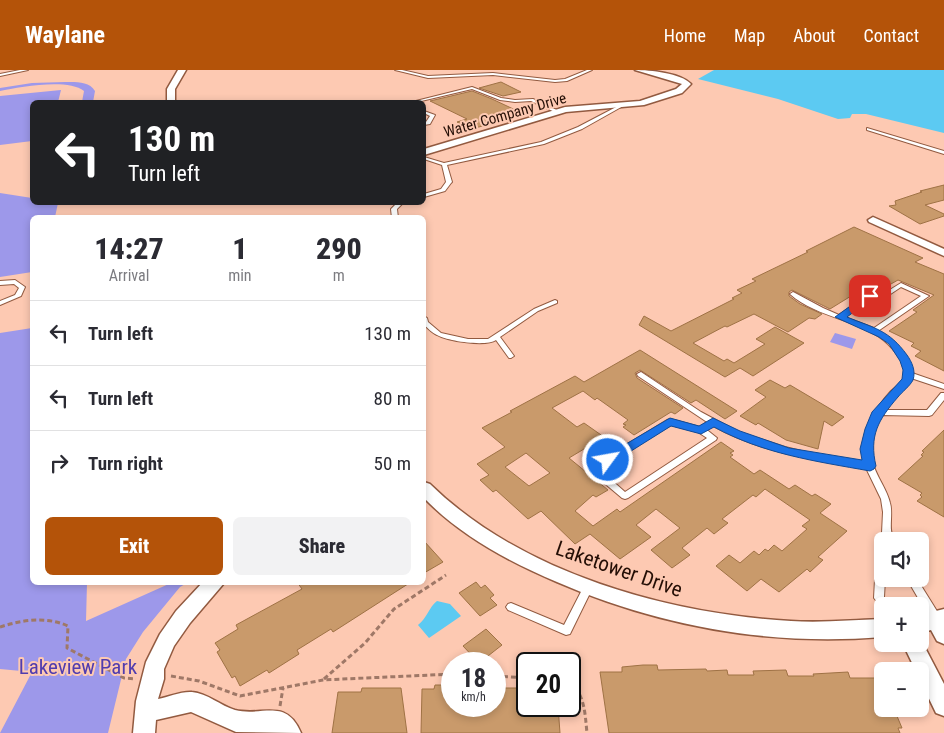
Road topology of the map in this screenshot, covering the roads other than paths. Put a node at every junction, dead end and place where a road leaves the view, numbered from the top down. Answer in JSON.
{"nodes":[{"id":1,"x":26,"y":70,"type":"edge"},
{"id":2,"x":182,"y":70,"type":"edge"},
{"id":3,"x":397,"y":70,"type":"edge"},
{"id":4,"x":590,"y":70,"type":"edge"},
{"id":5,"x":639,"y":70,"type":"edge"},
{"id":6,"x":0,"y":75,"type":"edge"},
{"id":7,"x":171,"y":100,"type":"edge"},
{"id":8,"x":422,"y":100,"type":"edge"},
{"id":9,"x":621,"y":106,"type":"junction"},
{"id":10,"x":559,"y":112,"type":"junction"},
{"id":11,"x":426,"y":113,"type":"edge"},
{"id":12,"x":426,"y":124,"type":"edge"},
{"id":13,"x":869,"y":129,"type":"dead end"},
{"id":14,"x":426,"y":152,"type":"edge"},
{"id":15,"x":426,"y":153,"type":"edge"},
{"id":16,"x":944,"y":153,"type":"edge"},
{"id":17,"x":444,"y":164,"type":"junction"},
{"id":18,"x":426,"y":195,"type":"edge"},
{"id":19,"x":873,"y":220,"type":"dead end"},
{"id":20,"x":943,"y":252,"type":"edge"},
{"id":21,"x":0,"y":282,"type":"edge"},
{"id":22,"x":793,"y":294,"type":"dead end"},
{"id":23,"x":555,"y":302,"type":"dead end"},
{"id":24,"x":0,"y":303,"type":"edge"},
{"id":25,"x":840,"y":317,"type":"junction"},
{"id":26,"x":426,"y":324,"type":"edge"},
{"id":27,"x":874,"y":331,"type":"junction"},
{"id":28,"x":496,"y":338,"type":"junction"},
{"id":29,"x":511,"y":356,"type":"dead end"},
{"id":30,"x":640,"y":374,"type":"dead end"},
{"id":31,"x":908,"y":374,"type":"junction"},
{"id":32,"x":944,"y":387,"type":"edge"},
{"id":33,"x":944,"y":395,"type":"edge"},
{"id":34,"x":878,"y":412,"type":"junction"},
{"id":35,"x":713,"y":422,"type":"junction"},
{"id":36,"x":701,"y":430,"type":"junction"},
{"id":37,"x":870,"y":466,"type":"junction"},
{"id":38,"x":426,"y":490,"type":"edge"},
{"id":39,"x":889,"y":532,"type":"edge"},
{"id":40,"x":213,"y":585,"type":"edge"},
{"id":41,"x":588,"y":587,"type":"junction"},
{"id":42,"x":916,"y":587,"type":"edge"},
{"id":43,"x":511,"y":607,"type":"dead end"},
{"id":44,"x":936,"y":625,"type":"edge"},
{"id":45,"x":874,"y":628,"type":"edge"},
{"id":46,"x":917,"y":652,"type":"edge"},
{"id":47,"x":944,"y":706,"type":"edge"},
{"id":48,"x":146,"y":722,"type":"edge"},
{"id":49,"x":234,"y":727,"type":"edge"},
{"id":50,"x":290,"y":733,"type":"edge"}],
"edges":[{"from":1,"to":6,"type":"lane"},
{"from":2,"to":7,"type":"street"},
{"from":3,"to":4,"type":"lane"},
{"from":5,"to":9,"type":"street","name":"Water Company Drive"},
{"from":8,"to":10,"type":"lane"},
{"from":9,"to":10,"type":"street","name":"Water Company Drive"},
{"from":9,"to":17,"type":"lane"},
{"from":10,"to":14,"type":"street","name":"Water Company Drive"},
{"from":11,"to":12,"type":"lane"},
{"from":13,"to":16,"type":"lane"},
{"from":15,"to":17,"type":"lane"},
{"from":17,"to":18,"type":"lane"},
{"from":19,"to":20,"type":"street"},
{"from":21,"to":24,"type":"lane"},
{"from":22,"to":25,"type":"lane"},
{"from":23,"to":28,"type":"lane"},
{"from":25,"to":27,"type":"lane"},
{"from":25,"to":27,"type":"lane"},
{"from":26,"to":28,"type":"lane"},
{"from":27,"to":31,"type":"lane"},
{"from":28,"to":29,"type":"lane"},
{"from":30,"to":35,"type":"lane"},
{"from":31,"to":32,"type":"lane"},
{"from":31,"to":34,"type":"lane"},
{"from":33,"to":34,"type":"lane"},
{"from":34,"to":37,"type":"lane"},
{"from":35,"to":36,"type":"lane"},
{"from":35,"to":37,"type":"lane"},
{"from":36,"to":36,"type":"lane"},
{"from":37,"to":39,"type":"lane"},
{"from":38,"to":41,"type":"street","name":"Laketower Drive"},
{"from":40,"to":48,"type":"street"},
{"from":41,"to":43,"type":"lane"},
{"from":41,"to":45,"type":"street","name":"Laketower Drive"},
{"from":42,"to":44,"type":"lane"},
{"from":46,"to":47,"type":"street"},
{"from":48,"to":49,"type":"street"},
{"from":49,"to":50,"type":"street"}]}
